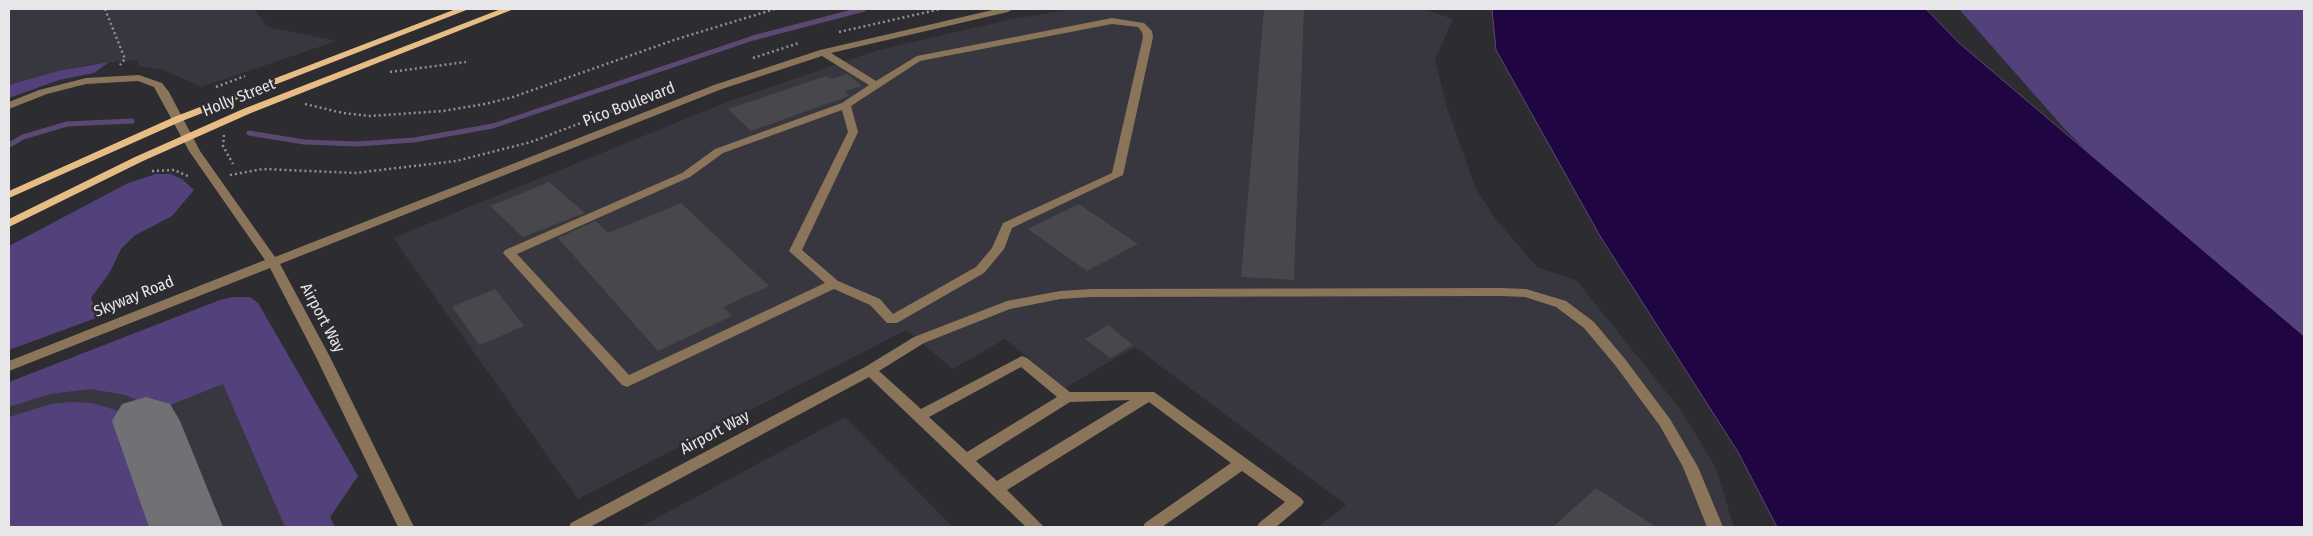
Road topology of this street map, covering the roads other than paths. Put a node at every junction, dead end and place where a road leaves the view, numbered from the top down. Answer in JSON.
{"nodes":[{"id":1,"x":464,"y":9,"type":"edge"},
{"id":2,"x":509,"y":9,"type":"edge"},
{"id":3,"x":1008,"y":9,"type":"edge"},
{"id":4,"x":823,"y":52,"type":"junction"},
{"id":5,"x":877,"y":86,"type":"junction"},
{"id":6,"x":846,"y":104,"type":"junction"},
{"id":7,"x":9,"y":106,"type":"edge"},
{"id":8,"x":178,"y":119,"type":"junction"},
{"id":9,"x":188,"y":136,"type":"junction"},
{"id":10,"x":9,"y":195,"type":"edge"},
{"id":11,"x":9,"y":222,"type":"edge"},
{"id":12,"x":272,"y":262,"type":"junction"},
{"id":13,"x":834,"y":284,"type":"junction"},
{"id":14,"x":9,"y":366,"type":"edge"},
{"id":15,"x":870,"y":370,"type":"junction"},
{"id":16,"x":1149,"y":395,"type":"junction"},
{"id":17,"x":1067,"y":397,"type":"junction"},
{"id":18,"x":920,"y":416,"type":"junction"},
{"id":19,"x":966,"y":460,"type":"junction"},
{"id":20,"x":1242,"y":463,"type":"junction"},
{"id":21,"x":996,"y":489,"type":"junction"},
{"id":22,"x":406,"y":527,"type":"edge"},
{"id":23,"x":577,"y":527,"type":"edge"},
{"id":24,"x":1036,"y":527,"type":"edge"},
{"id":25,"x":1151,"y":527,"type":"edge"},
{"id":26,"x":1265,"y":527,"type":"edge"},
{"id":27,"x":1715,"y":527,"type":"edge"}],
"edges":[{"from":1,"to":8,"type":"main road","name":"Holly Street"},
{"from":2,"to":9,"type":"main road","name":"Holly Street"},
{"from":3,"to":4,"type":"street","name":"Pico Boulevard"},
{"from":4,"to":5,"type":"street"},
{"from":4,"to":12,"type":"street","name":"Pico Boulevard"},
{"from":5,"to":6,"type":"street"},
{"from":5,"to":13,"type":"street"},
{"from":6,"to":13,"type":"street"},
{"from":6,"to":13,"type":"street"},
{"from":7,"to":8,"type":"street","name":"Airport Way"},
{"from":8,"to":9,"type":"street","name":"Airport Way"},
{"from":8,"to":10,"type":"main road","name":"Holly Street"},
{"from":9,"to":11,"type":"main road","name":"Holly Street"},
{"from":9,"to":12,"type":"street","name":"Airport Way"},
{"from":12,"to":14,"type":"street","name":"Skyway Road"},
{"from":12,"to":22,"type":"street","name":"Airport Way"},
{"from":15,"to":18,"type":"street"},
{"from":15,"to":23,"type":"street","name":"Airport Way"},
{"from":15,"to":27,"type":"street","name":"Airport Way"},
{"from":16,"to":17,"type":"street"},
{"from":16,"to":20,"type":"street"},
{"from":16,"to":21,"type":"street"},
{"from":17,"to":18,"type":"street"},
{"from":17,"to":19,"type":"street"},
{"from":18,"to":19,"type":"street"},
{"from":19,"to":21,"type":"street"},
{"from":20,"to":25,"type":"street"},
{"from":20,"to":26,"type":"street"},
{"from":21,"to":24,"type":"street"}]}
